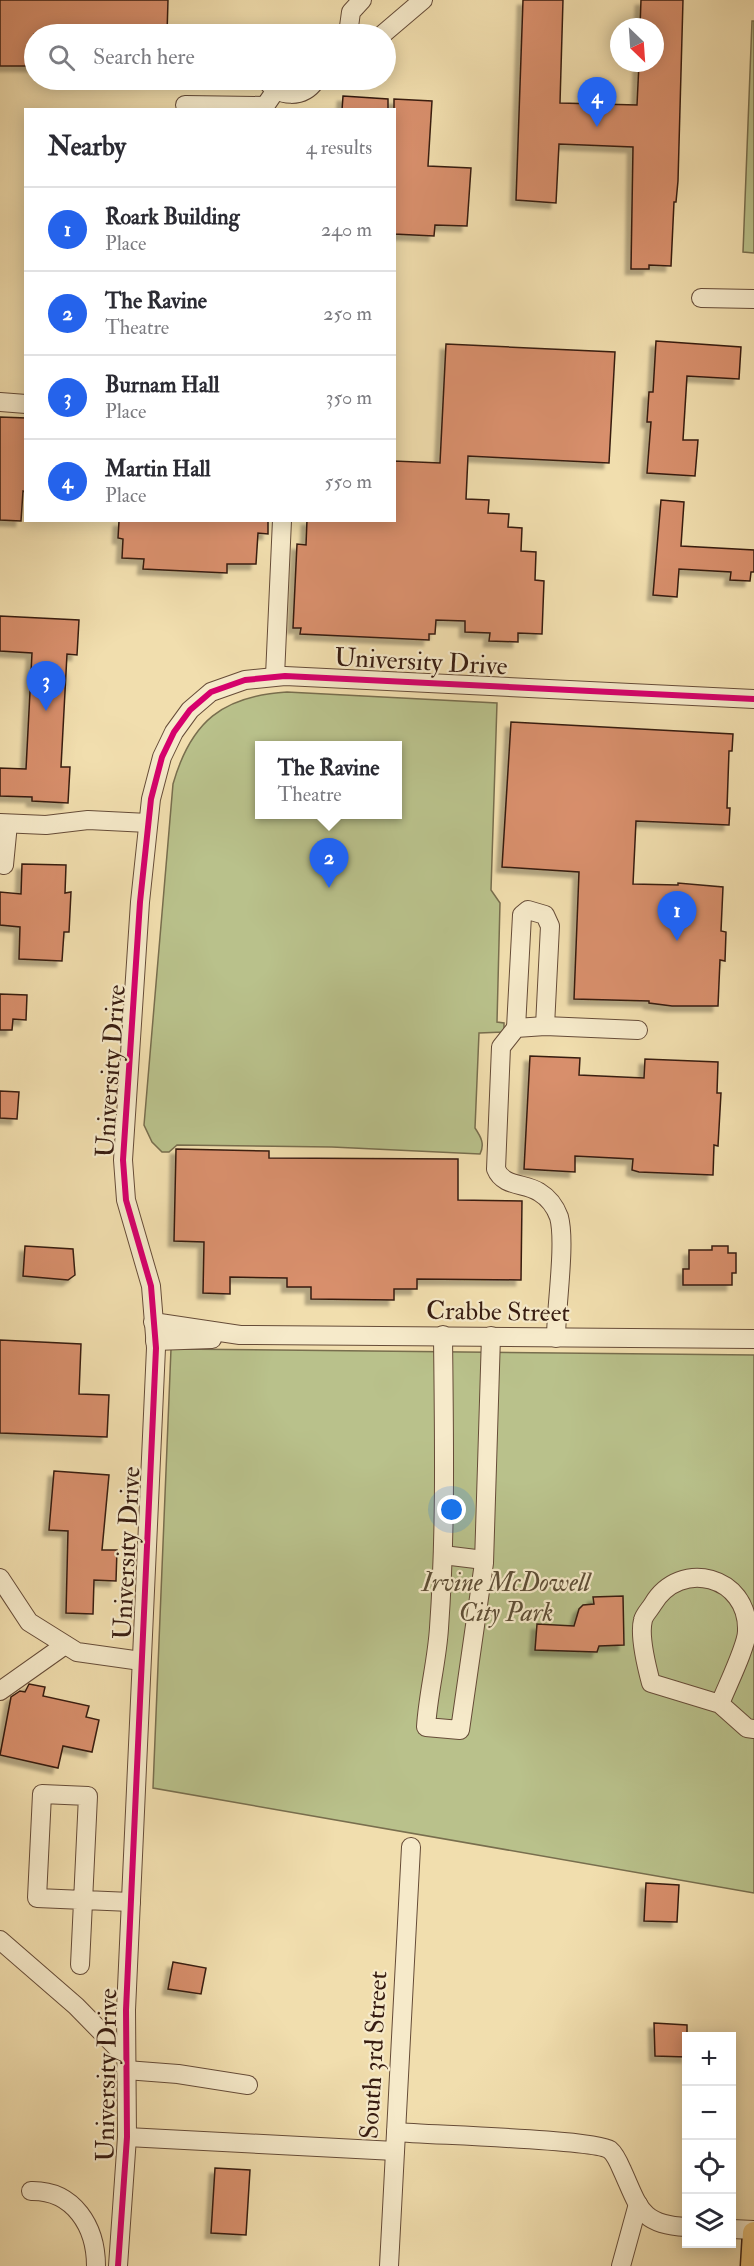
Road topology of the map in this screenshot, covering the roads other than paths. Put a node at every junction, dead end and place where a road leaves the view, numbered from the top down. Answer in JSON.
{"nodes":[{"id":1,"x":362,"y":0,"type":"edge"},
{"id":2,"x":423,"y":0,"type":"edge"},
{"id":3,"x":349,"y":24,"type":"edge"},
{"id":4,"x":395,"y":24,"type":"edge"},
{"id":5,"x":301,"y":90,"type":"edge"},
{"id":6,"x":280,"y":93,"type":"edge"},
{"id":7,"x":185,"y":105,"type":"dead end"},
{"id":8,"x":701,"y":298,"type":"dead end"},
{"id":9,"x":754,"y":299,"type":"edge"},
{"id":10,"x":0,"y":402,"type":"edge"},
{"id":11,"x":24,"y":404,"type":"edge"},
{"id":12,"x":282,"y":522,"type":"edge"},
{"id":13,"x":275,"y":676,"type":"junction"},
{"id":14,"x":754,"y":699,"type":"edge"},
{"id":15,"x":148,"y":823,"type":"junction"},
{"id":16,"x":4,"y":824,"type":"edge"},
{"id":17,"x":0,"y":864,"type":"edge"},
{"id":18,"x":544,"y":1026,"type":"junction"},
{"id":19,"x":516,"y":1028,"type":"junction"},
{"id":20,"x":638,"y":1030,"type":"dead end"},
{"id":21,"x":153,"y":1322,"type":"junction"},
{"id":22,"x":240,"y":1335,"type":"junction"},
{"id":23,"x":443,"y":1335,"type":"junction"},
{"id":24,"x":491,"y":1336,"type":"junction"},
{"id":25,"x":556,"y":1338,"type":"junction"},
{"id":26,"x":754,"y":1339,"type":"edge"},
{"id":27,"x":155,"y":1341,"type":"junction"},
{"id":28,"x":443,"y":1555,"type":"junction"},
{"id":29,"x":484,"y":1560,"type":"junction"},
{"id":30,"x":0,"y":1578,"type":"edge"},
{"id":31,"x":65,"y":1645,"type":"junction"},
{"id":32,"x":141,"y":1661,"type":"junction"},
{"id":33,"x":0,"y":1691,"type":"edge"},
{"id":34,"x":720,"y":1704,"type":"junction"},
{"id":35,"x":754,"y":1729,"type":"edge"},
{"id":36,"x":411,"y":1847,"type":"dead end"},
{"id":37,"x":83,"y":1900,"type":"junction"},
{"id":38,"x":131,"y":1902,"type":"junction"},
{"id":39,"x":0,"y":1940,"type":"edge"},
{"id":40,"x":80,"y":1965,"type":"dead end"},
{"id":41,"x":126,"y":2064,"type":"junction"},
{"id":42,"x":249,"y":2085,"type":"dead end"},
{"id":43,"x":396,"y":2132,"type":"junction"},
{"id":44,"x":128,"y":2137,"type":"junction"},
{"id":45,"x":395,"y":2151,"type":"junction"},
{"id":46,"x":31,"y":2191,"type":"dead end"},
{"id":47,"x":638,"y":2204,"type":"junction"},
{"id":48,"x":682,"y":2226,"type":"edge"},
{"id":49,"x":736,"y":2230,"type":"edge"},
{"id":50,"x":754,"y":2232,"type":"edge"},
{"id":51,"x":96,"y":2266,"type":"edge"},
{"id":52,"x":118,"y":2266,"type":"edge"},
{"id":53,"x":389,"y":2266,"type":"edge"},
{"id":54,"x":621,"y":2266,"type":"edge"},
{"id":55,"x":752,"y":2266,"type":"edge"}],
"edges":[{"from":1,"to":3,"type":"street"},
{"from":2,"to":4,"type":"street"},
{"from":5,"to":6,"type":"street"},
{"from":6,"to":7,"type":"street"},
{"from":8,"to":9,"type":"street"},
{"from":10,"to":11,"type":"street"},
{"from":12,"to":13,"type":"street"},
{"from":13,"to":14,"type":"street","name":"University Drive"},
{"from":13,"to":15,"type":"street","name":"University Drive"},
{"from":15,"to":16,"type":"street"},
{"from":15,"to":21,"type":"street","name":"University Drive"},
{"from":16,"to":17,"type":"street"},
{"from":18,"to":19,"type":"street"},
{"from":18,"to":19,"type":"street"},
{"from":18,"to":20,"type":"street"},
{"from":19,"to":25,"type":"street"},
{"from":21,"to":22,"type":"street","name":"Crabbe Street"},
{"from":21,"to":27,"type":"street","name":"University Drive"},
{"from":22,"to":23,"type":"street","name":"Crabbe Street"},
{"from":22,"to":27,"type":"street","name":"Crabbe Street"},
{"from":23,"to":24,"type":"street","name":"Crabbe Street"},
{"from":23,"to":28,"type":"street"},
{"from":24,"to":25,"type":"street","name":"Crabbe Street"},
{"from":24,"to":29,"type":"street"},
{"from":25,"to":26,"type":"street","name":"Crabbe Street"},
{"from":27,"to":32,"type":"street","name":"University Drive"},
{"from":28,"to":29,"type":"street"},
{"from":28,"to":29,"type":"street"},
{"from":30,"to":31,"type":"street"},
{"from":31,"to":32,"type":"street"},
{"from":31,"to":33,"type":"street"},
{"from":32,"to":38,"type":"street","name":"University Drive"},
{"from":34,"to":34,"type":"street"},
{"from":34,"to":35,"type":"street"},
{"from":36,"to":43,"type":"street","name":"South 3rd Street"},
{"from":37,"to":37,"type":"street"},
{"from":37,"to":38,"type":"street"},
{"from":37,"to":40,"type":"street"},
{"from":38,"to":41,"type":"street","name":"University Drive"},
{"from":39,"to":41,"type":"street"},
{"from":41,"to":42,"type":"street"},
{"from":41,"to":44,"type":"street","name":"University Drive"},
{"from":43,"to":45,"type":"street","name":"South 3rd Street"},
{"from":43,"to":47,"type":"street"},
{"from":44,"to":45,"type":"street"},
{"from":44,"to":52,"type":"street","name":"University Drive"},
{"from":45,"to":53,"type":"street","name":"South 3rd Street"},
{"from":46,"to":51,"type":"street"},
{"from":47,"to":48,"type":"street"},
{"from":47,"to":54,"type":"street"},
{"from":49,"to":50,"type":"street"},
{"from":50,"to":55,"type":"main road"}]}
